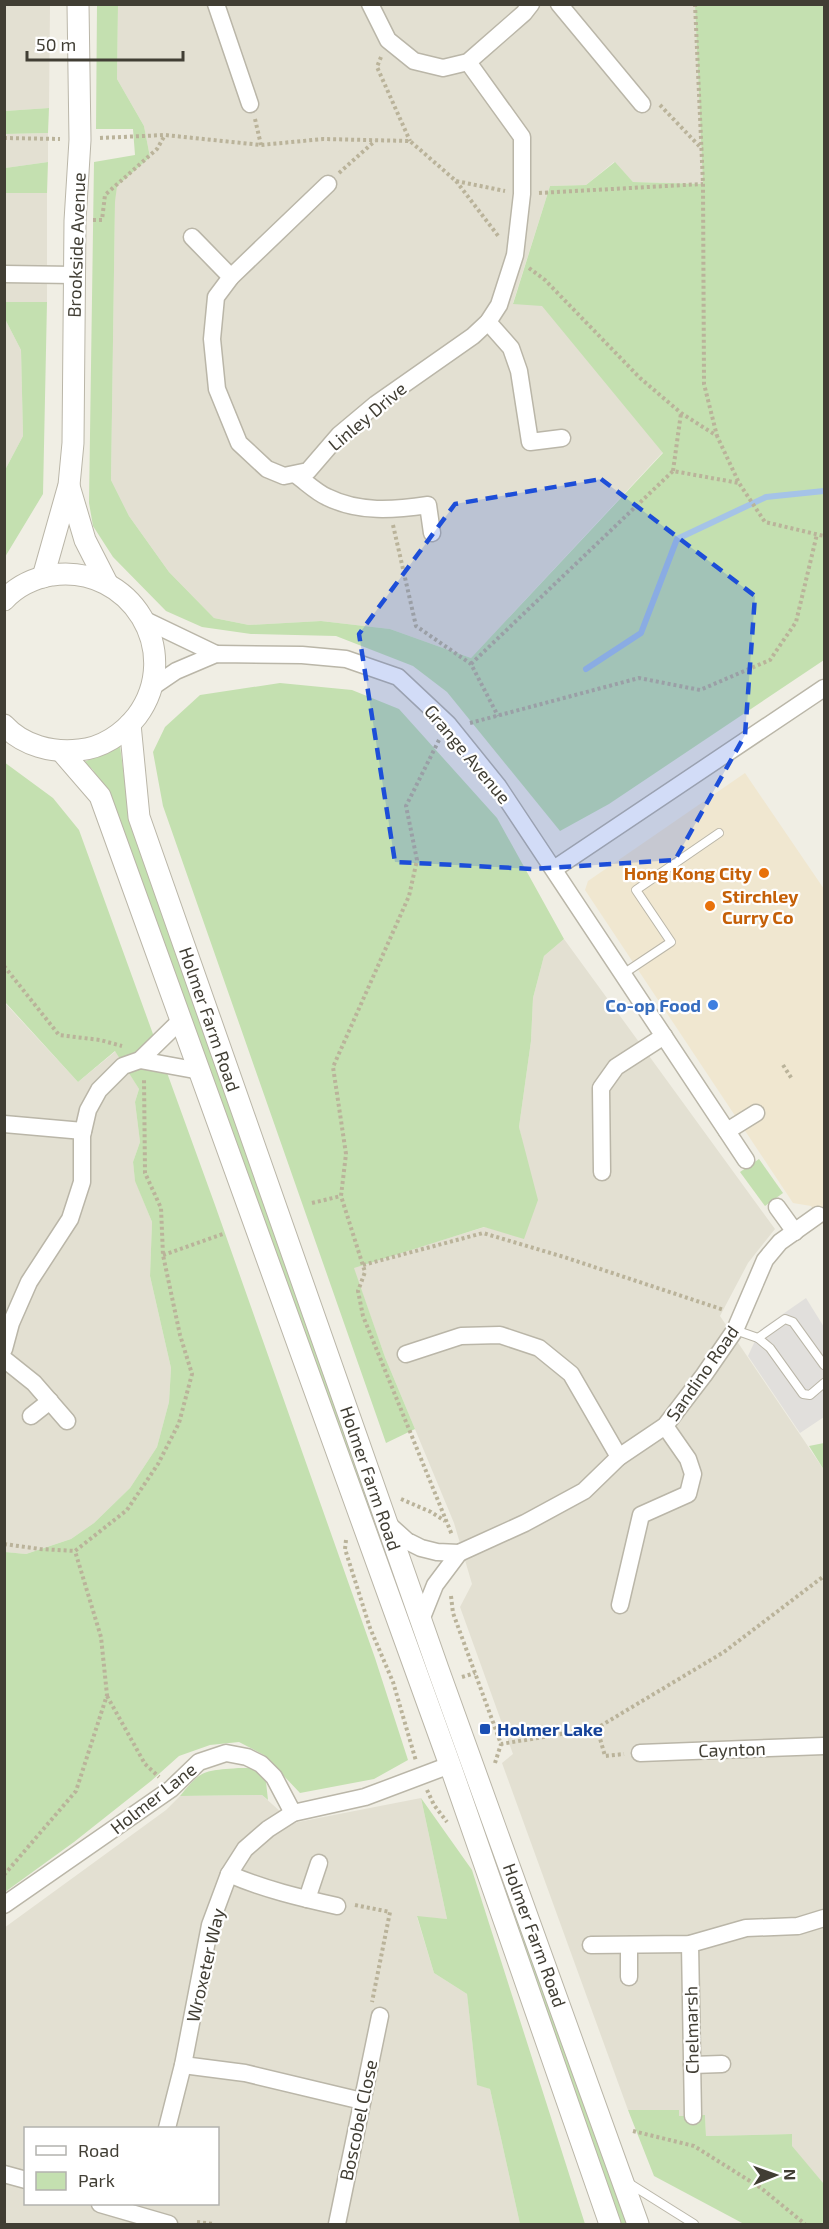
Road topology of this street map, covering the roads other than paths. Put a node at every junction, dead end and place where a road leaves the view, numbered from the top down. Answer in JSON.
{"nodes":[{"id":1,"x":78,"y":4,"type":"edge"},
{"id":2,"x":216,"y":4,"type":"edge"},
{"id":3,"x":370,"y":4,"type":"edge"},
{"id":4,"x":531,"y":4,"type":"edge"},
{"id":5,"x":559,"y":4,"type":"edge"},
{"id":6,"x":468,"y":62,"type":"junction"},
{"id":7,"x":250,"y":104,"type":"road end"},
{"id":8,"x":642,"y":104,"type":"road end"},
{"id":9,"x":328,"y":184,"type":"road end"},
{"id":10,"x":192,"y":237,"type":"dead end"},
{"id":11,"x":4,"y":274,"type":"edge"},
{"id":12,"x":74,"y":275,"type":"junction"},
{"id":13,"x":231,"y":277,"type":"junction"},
{"id":14,"x":488,"y":322,"type":"junction"},
{"id":15,"x":562,"y":438,"type":"dead end"},
{"id":16,"x":296,"y":475,"type":"junction"},
{"id":17,"x":69,"y":485,"type":"junction"},
{"id":18,"x":432,"y":533,"type":"dead end"},
{"id":19,"x":43,"y":577,"type":"junction"},
{"id":20,"x":107,"y":583,"type":"junction"},
{"id":21,"x":4,"y":600,"type":"edge"},
{"id":22,"x":143,"y":618,"type":"junction"},
{"id":23,"x":216,"y":654,"type":"junction"},
{"id":24,"x":151,"y":688,"type":"junction"},
{"id":25,"x":825,"y":688,"type":"edge"},
{"id":26,"x":130,"y":724,"type":"junction"},
{"id":27,"x":4,"y":725,"type":"edge"},
{"id":28,"x":62,"y":752,"type":"junction"},
{"id":29,"x":719,"y":833,"type":"dead end"},
{"id":30,"x":554,"y":869,"type":"junction"},
{"id":31,"x":623,"y":974,"type":"junction"},
{"id":32,"x":182,"y":1020,"type":"junction"},
{"id":33,"x":663,"y":1036,"type":"junction"},
{"id":34,"x":142,"y":1067,"type":"junction"},
{"id":35,"x":200,"y":1071,"type":"junction"},
{"id":36,"x":756,"y":1113,"type":"dead end"},
{"id":37,"x":4,"y":1124,"type":"edge"},
{"id":38,"x":83,"y":1131,"type":"junction"},
{"id":39,"x":728,"y":1131,"type":"junction"},
{"id":40,"x":746,"y":1160,"type":"dead end"},
{"id":41,"x":602,"y":1172,"type":"dead end"},
{"id":42,"x":777,"y":1207,"type":"dead end"},
{"id":43,"x":818,"y":1215,"type":"dead end"},
{"id":44,"x":795,"y":1232,"type":"junction"},
{"id":45,"x":735,"y":1330,"type":"junction"},
{"id":46,"x":758,"y":1338,"type":"junction"},
{"id":47,"x":4,"y":1349,"type":"edge"},
{"id":48,"x":406,"y":1354,"type":"dead end"},
{"id":49,"x":4,"y":1359,"type":"edge"},
{"id":50,"x":825,"y":1365,"type":"edge"},
{"id":51,"x":825,"y":1383,"type":"edge"},
{"id":52,"x":50,"y":1401,"type":"junction"},
{"id":53,"x":31,"y":1416,"type":"dead end"},
{"id":54,"x":67,"y":1420,"type":"dead end"},
{"id":55,"x":665,"y":1426,"type":"junction"},
{"id":56,"x":619,"y":1457,"type":"junction"},
{"id":57,"x":386,"y":1522,"type":"junction"},
{"id":58,"x":459,"y":1553,"type":"junction"},
{"id":59,"x":620,"y":1605,"type":"dead end"},
{"id":60,"x":421,"y":1620,"type":"junction"},
{"id":61,"x":825,"y":1746,"type":"edge"},
{"id":62,"x":640,"y":1753,"type":"road end"},
{"id":63,"x":450,"y":1765,"type":"junction"},
{"id":64,"x":293,"y":1813,"type":"junction"},
{"id":65,"x":319,"y":1863,"type":"dead end"},
{"id":66,"x":229,"y":1874,"type":"junction"},
{"id":67,"x":307,"y":1899,"type":"junction"},
{"id":68,"x":341,"y":1904,"type":"road end"},
{"id":69,"x":4,"y":1905,"type":"edge"},
{"id":70,"x":825,"y":1918,"type":"edge"},
{"id":71,"x":629,"y":1944,"type":"junction"},
{"id":72,"x":690,"y":1944,"type":"junction"},
{"id":73,"x":591,"y":1945,"type":"dead end"},
{"id":74,"x":629,"y":1977,"type":"dead end"},
{"id":75,"x":376,"y":2009,"type":"road end"},
{"id":76,"x":722,"y":2064,"type":"dead end"},
{"id":77,"x":183,"y":2065,"type":"junction"},
{"id":78,"x":692,"y":2065,"type":"junction"},
{"id":79,"x":362,"y":2102,"type":"junction"},
{"id":80,"x":693,"y":2116,"type":"dead end"},
{"id":81,"x":166,"y":2127,"type":"edge"},
{"id":82,"x":4,"y":2174,"type":"edge"},
{"id":83,"x":24,"y":2179,"type":"edge"},
{"id":84,"x":622,"y":2179,"type":"junction"},
{"id":85,"x":108,"y":2205,"type":"edge"},
{"id":86,"x":147,"y":2210,"type":"edge"},
{"id":87,"x":169,"y":2224,"type":"edge"},
{"id":88,"x":337,"y":2224,"type":"edge"},
{"id":89,"x":610,"y":2224,"type":"edge"},
{"id":90,"x":638,"y":2224,"type":"edge"},
{"id":91,"x":694,"y":2224,"type":"edge"}],
"edges":[{"from":1,"to":12,"type":"street","name":"Brookside Avenue"},
{"from":2,"to":7,"type":"street"},
{"from":3,"to":6,"type":"street"},
{"from":4,"to":6,"type":"street"},
{"from":5,"to":8,"type":"street"},
{"from":6,"to":14,"type":"street","name":"Linley Drive"},
{"from":9,"to":13,"type":"street"},
{"from":10,"to":13,"type":"street"},
{"from":11,"to":12,"type":"street"},
{"from":12,"to":17,"type":"street","name":"Brookside Avenue"},
{"from":13,"to":16,"type":"street"},
{"from":14,"to":15,"type":"street"},
{"from":14,"to":16,"type":"street","name":"Linley Drive"},
{"from":16,"to":18,"type":"street"},
{"from":17,"to":19,"type":"street","name":"Brookside Avenue"},
{"from":17,"to":20,"type":"street","name":"Brookside Avenue"},
{"from":19,"to":20,"type":"street"},
{"from":19,"to":21,"type":"street"},
{"from":20,"to":22,"type":"street"},
{"from":22,"to":23,"type":"street","name":"Grange Avenue"},
{"from":22,"to":24,"type":"street"},
{"from":23,"to":24,"type":"street","name":"Grange Avenue"},
{"from":23,"to":30,"type":"street","name":"Grange Avenue"},
{"from":24,"to":26,"type":"street"},
{"from":25,"to":30,"type":"street"},
{"from":26,"to":28,"type":"street"},
{"from":26,"to":57,"type":"street","name":"Holmer Farm Road"},
{"from":27,"to":28,"type":"street"},
{"from":28,"to":32,"type":"street","name":"Holmer Farm Road"},
{"from":29,"to":31,"type":"lane"},
{"from":30,"to":31,"type":"street","name":"Grange Avenue"},
{"from":31,"to":33,"type":"street","name":"Grange Avenue"},
{"from":32,"to":34,"type":"street"},
{"from":32,"to":35,"type":"street","name":"Holmer Farm Road"},
{"from":33,"to":39,"type":"street","name":"Grange Avenue"},
{"from":33,"to":41,"type":"street"},
{"from":34,"to":35,"type":"street"},
{"from":34,"to":38,"type":"street"},
{"from":35,"to":63,"type":"street","name":"Holmer Farm Road"},
{"from":36,"to":39,"type":"street"},
{"from":37,"to":38,"type":"street"},
{"from":38,"to":47,"type":"street"},
{"from":39,"to":40,"type":"street","name":"Grange Avenue"},
{"from":42,"to":44,"type":"street"},
{"from":43,"to":44,"type":"street","name":"Sandino Road"},
{"from":44,"to":45,"type":"street","name":"Sandino Road"},
{"from":45,"to":46,"type":"lane"},
{"from":45,"to":55,"type":"street","name":"Sandino Road"},
{"from":46,"to":50,"type":"lane"},
{"from":46,"to":51,"type":"lane"},
{"from":48,"to":56,"type":"street"},
{"from":49,"to":52,"type":"street"},
{"from":52,"to":53,"type":"street"},
{"from":52,"to":54,"type":"street"},
{"from":55,"to":56,"type":"street","name":"Sandino Road"},
{"from":55,"to":59,"type":"street"},
{"from":56,"to":58,"type":"street","name":"Sandino Road"},
{"from":57,"to":58,"type":"street"},
{"from":57,"to":60,"type":"street","name":"Holmer Farm Road"},
{"from":58,"to":60,"type":"street","name":"Sandino Road"},
{"from":60,"to":84,"type":"street","name":"Holmer Farm Road"},
{"from":61,"to":62,"type":"street","name":"Caynton"},
{"from":63,"to":64,"type":"street","name":"Wroxeter Way"},
{"from":63,"to":89,"type":"street","name":"Holmer Farm Road"},
{"from":64,"to":66,"type":"street","name":"Wroxeter Way"},
{"from":64,"to":69,"type":"street","name":"Holmer Lane"},
{"from":65,"to":67,"type":"street"},
{"from":66,"to":67,"type":"street"},
{"from":66,"to":77,"type":"street","name":"Wroxeter Way"},
{"from":67,"to":68,"type":"street"},
{"from":70,"to":72,"type":"street"},
{"from":71,"to":72,"type":"street"},
{"from":71,"to":73,"type":"street"},
{"from":71,"to":74,"type":"street"},
{"from":72,"to":78,"type":"street","name":"Chelmarsh"},
{"from":75,"to":79,"type":"street","name":"Boscobel Close"},
{"from":76,"to":78,"type":"street"},
{"from":77,"to":79,"type":"street"},
{"from":77,"to":81,"type":"street","name":"Wroxeter Way"},
{"from":78,"to":80,"type":"street","name":"Chelmarsh"},
{"from":79,"to":88,"type":"street","name":"Boscobel Close"},
{"from":82,"to":83,"type":"street"},
{"from":84,"to":90,"type":"street","name":"Holmer Farm Road"},
{"from":84,"to":91,"type":"lane"},
{"from":85,"to":86,"type":"street"},
{"from":86,"to":87,"type":"street"}]}
